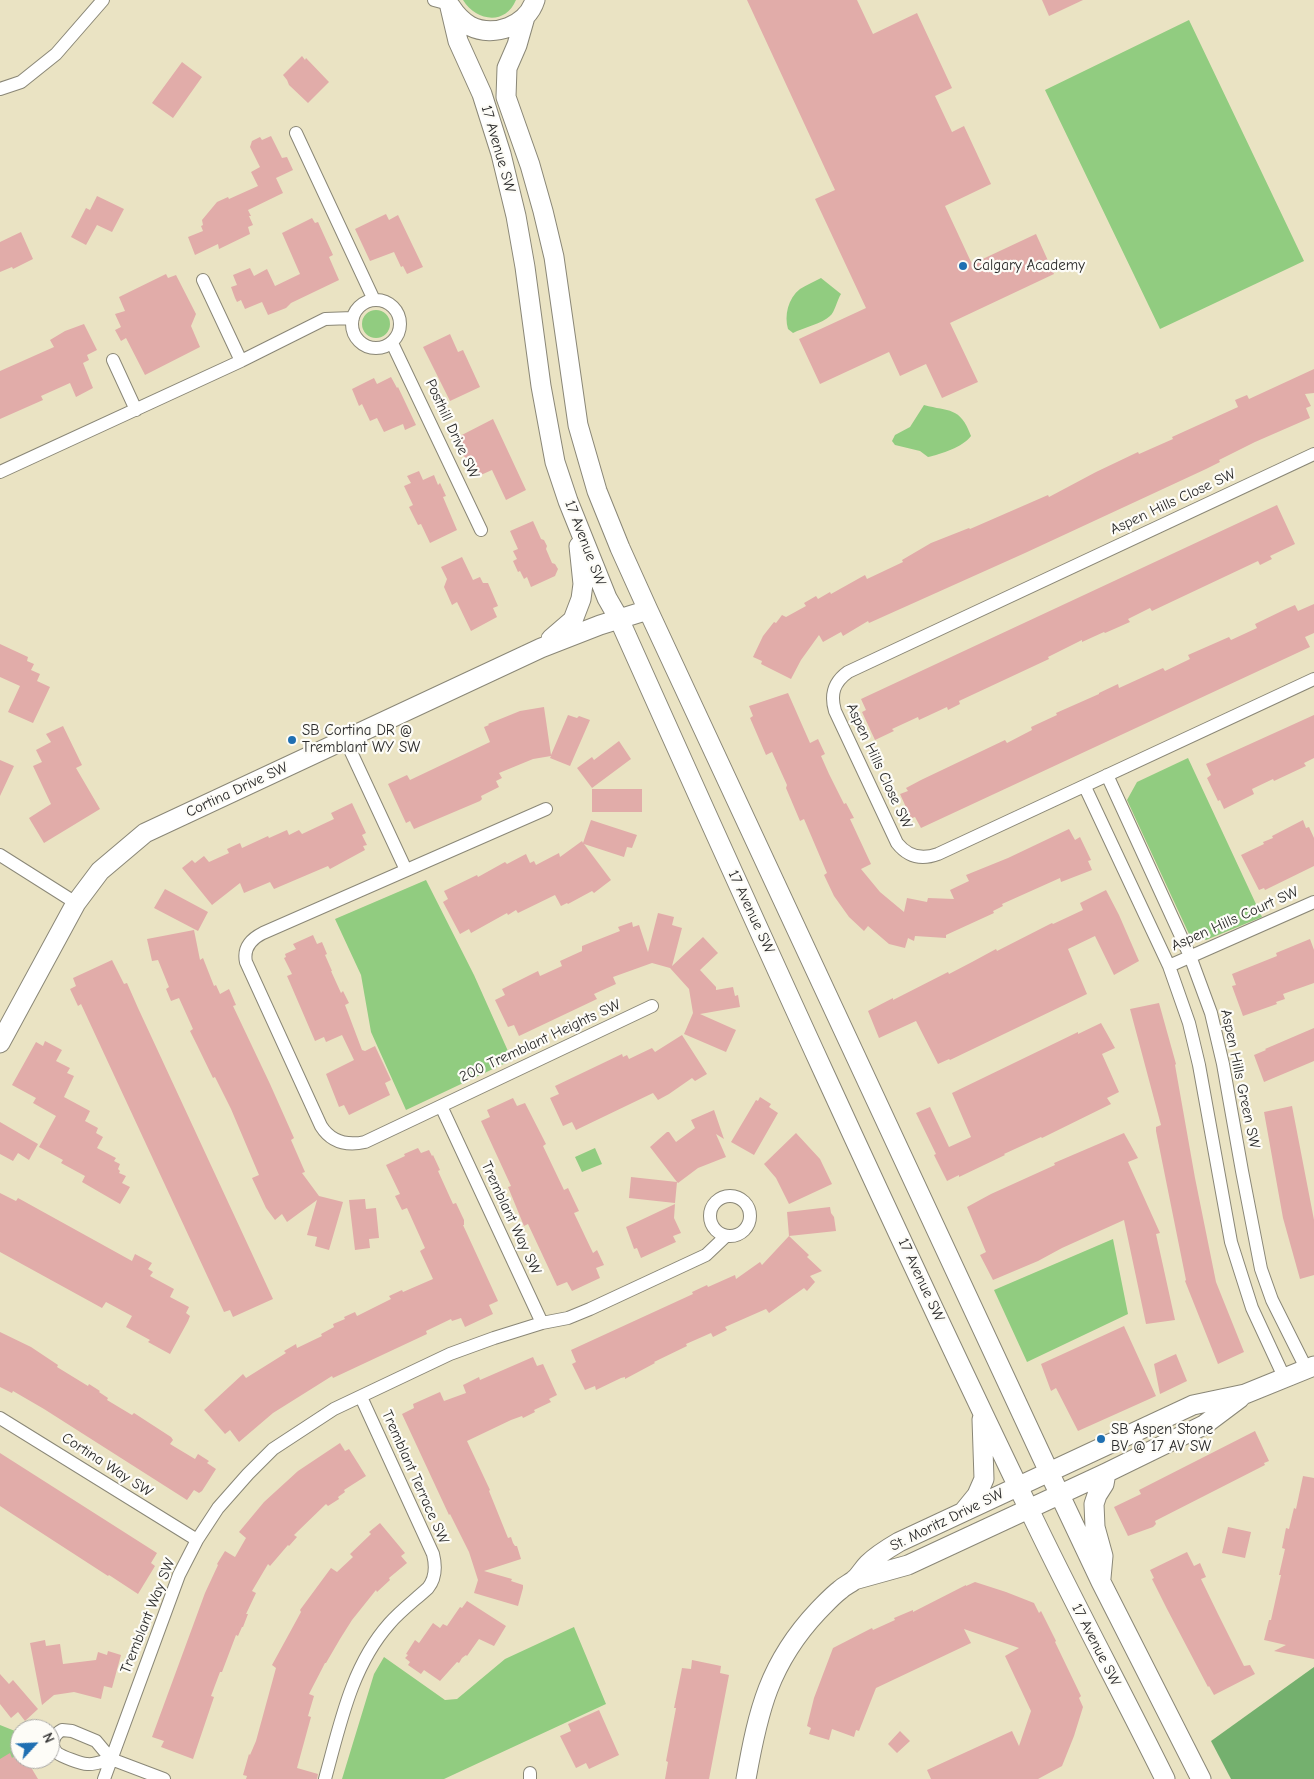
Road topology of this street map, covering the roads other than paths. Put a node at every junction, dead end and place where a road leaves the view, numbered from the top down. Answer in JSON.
{"nodes":[{"id":1,"x":103,"y":0,"type":"edge"},
{"id":2,"x":535,"y":0,"type":"edge"},
{"id":3,"x":445,"y":3,"type":"edge"},
{"id":4,"x":525,"y":17,"type":"junction"},
{"id":5,"x":0,"y":89,"type":"edge"},
{"id":6,"x":296,"y":134,"type":"dead end"},
{"id":7,"x":203,"y":280,"type":"dead end"},
{"id":8,"x":374,"y":300,"type":"junction"},
{"id":9,"x":353,"y":318,"type":"junction"},
{"id":10,"x":392,"y":343,"type":"junction"},
{"id":11,"x":113,"y":360,"type":"dead end"},
{"id":12,"x":241,"y":361,"type":"junction"},
{"id":13,"x":136,"y":410,"type":"junction"},
{"id":14,"x":1314,"y":454,"type":"edge"},
{"id":15,"x":0,"y":472,"type":"edge"},
{"id":16,"x":568,"y":501,"type":"junction"},
{"id":17,"x":481,"y":530,"type":"dead end"},
{"id":18,"x":648,"y":610,"type":"junction"},
{"id":19,"x":619,"y":619,"type":"junction"},
{"id":20,"x":541,"y":648,"type":"junction"},
{"id":21,"x":1314,"y":679,"type":"edge"},
{"id":22,"x":345,"y":739,"type":"junction"},
{"id":23,"x":1107,"y":776,"type":"junction"},
{"id":24,"x":1084,"y":787,"type":"junction"},
{"id":25,"x":546,"y":809,"type":"dead end"},
{"id":26,"x":0,"y":855,"type":"edge"},
{"id":27,"x":406,"y":870,"type":"junction"},
{"id":28,"x":1314,"y":902,"type":"edge"},
{"id":29,"x":76,"y":903,"type":"junction"},
{"id":30,"x":1190,"y":956,"type":"junction"},
{"id":31,"x":1170,"y":966,"type":"junction"},
{"id":32,"x":652,"y":1006,"type":"dead end"},
{"id":33,"x":0,"y":1043,"type":"edge"},
{"id":34,"x":441,"y":1106,"type":"junction"},
{"id":35,"x":726,"y":1236,"type":"dead end"},
{"id":36,"x":542,"y":1323,"type":"junction"},
{"id":37,"x":1310,"y":1367,"type":"edge"},
{"id":38,"x":1284,"y":1377,"type":"junction"},
{"id":39,"x":1245,"y":1394,"type":"junction"},
{"id":40,"x":361,"y":1396,"type":"junction"},
{"id":41,"x":982,"y":1411,"type":"junction"},
{"id":42,"x":0,"y":1418,"type":"edge"},
{"id":43,"x":1048,"y":1472,"type":"junction"},
{"id":44,"x":1106,"y":1473,"type":"junction"},
{"id":45,"x":1018,"y":1486,"type":"junction"},
{"id":46,"x":1059,"y":1494,"type":"junction"},
{"id":47,"x":1029,"y":1508,"type":"junction"},
{"id":48,"x":964,"y":1512,"type":"junction"},
{"id":49,"x":197,"y":1540,"type":"junction"},
{"id":50,"x":854,"y":1580,"type":"junction"},
{"id":51,"x":1101,"y":1582,"type":"junction"},
{"id":52,"x":111,"y":1759,"type":"junction"},
{"id":53,"x":104,"y":1779,"type":"edge"},
{"id":54,"x":164,"y":1779,"type":"edge"},
{"id":55,"x":325,"y":1779,"type":"edge"},
{"id":56,"x":746,"y":1779,"type":"edge"},
{"id":57,"x":1165,"y":1779,"type":"edge"},
{"id":58,"x":1201,"y":1779,"type":"edge"}],
"edges":[{"from":1,"to":5,"type":"street"},
{"from":2,"to":4,"type":"main road","name":"17 Avenue SW"},
{"from":3,"to":4,"type":"main road"},
{"from":3,"to":16,"type":"main road","name":"17 Avenue SW"},
{"from":4,"to":18,"type":"main road","name":"17 Avenue SW"},
{"from":6,"to":8,"type":"street"},
{"from":7,"to":12,"type":"street"},
{"from":8,"to":9,"type":"street"},
{"from":8,"to":10,"type":"street"},
{"from":9,"to":10,"type":"street"},
{"from":9,"to":12,"type":"street"},
{"from":10,"to":17,"type":"street","name":"Posthill Drive SW"},
{"from":11,"to":13,"type":"street"},
{"from":12,"to":13,"type":"street"},
{"from":13,"to":15,"type":"street"},
{"from":14,"to":24,"type":"street","name":"Aspen Hills Close SW"},
{"from":16,"to":19,"type":"main road","name":"17 Avenue SW"},
{"from":16,"to":20,"type":"main road"},
{"from":18,"to":19,"type":"main road","name":"Cortina Drive SW"},
{"from":18,"to":43,"type":"main road","name":"17 Avenue SW"},
{"from":19,"to":20,"type":"main road","name":"Cortina Drive SW"},
{"from":19,"to":41,"type":"main road","name":"17 Avenue SW"},
{"from":20,"to":22,"type":"main road","name":"Cortina Drive SW"},
{"from":21,"to":23,"type":"street","name":"Aspen Hills Close SW"},
{"from":22,"to":27,"type":"street"},
{"from":22,"to":29,"type":"main road","name":"Cortina Drive SW"},
{"from":23,"to":24,"type":"street","name":"Aspen Hills Close SW"},
{"from":23,"to":30,"type":"street","name":"Aspen Hills Green SW"},
{"from":24,"to":31,"type":"street"},
{"from":25,"to":27,"type":"street"},
{"from":26,"to":29,"type":"street"},
{"from":27,"to":34,"type":"street"},
{"from":28,"to":30,"type":"street","name":"Aspen Hills Court SW"},
{"from":29,"to":33,"type":"main road","name":"Cortina Drive SW"},
{"from":30,"to":31,"type":"street","name":"Aspen Hills Court SW"},
{"from":30,"to":37,"type":"street","name":"Aspen Hills Green SW"},
{"from":31,"to":38,"type":"street"},
{"from":32,"to":34,"type":"street","name":"200 Tremblant Heights SW"},
{"from":34,"to":36,"type":"street","name":"Tremblant Way SW"},
{"from":35,"to":36,"type":"street"},
{"from":36,"to":40,"type":"street","name":"Tremblant Way SW"},
{"from":37,"to":38,"type":"main road"},
{"from":38,"to":39,"type":"main road"},
{"from":39,"to":43,"type":"main road","name":"St. Moritz Drive SW"},
{"from":39,"to":44,"type":"main road","name":"St. Moritz Drive SW"},
{"from":40,"to":49,"type":"street","name":"Tremblant Way SW"},
{"from":40,"to":55,"type":"street","name":"Tremblant Terrace SW"},
{"from":41,"to":45,"type":"main road","name":"17 Avenue SW"},
{"from":41,"to":48,"type":"main road"},
{"from":42,"to":49,"type":"street","name":"Cortina Way SW"},
{"from":43,"to":45,"type":"main road","name":"St. Moritz Drive SW"},
{"from":43,"to":46,"type":"main road","name":"17 Avenue SW"},
{"from":44,"to":46,"type":"main road","name":"St. Moritz Drive SW"},
{"from":44,"to":51,"type":"main road"},
{"from":45,"to":47,"type":"main road","name":"17 Avenue SW"},
{"from":45,"to":48,"type":"main road","name":"St. Moritz Drive SW"},
{"from":46,"to":47,"type":"main road","name":"St. Moritz Drive SW"},
{"from":46,"to":51,"type":"main road","name":"17 Avenue SW"},
{"from":47,"to":50,"type":"main road","name":"St. Moritz Drive SW"},
{"from":47,"to":57,"type":"main road","name":"17 Avenue SW"},
{"from":48,"to":50,"type":"main road","name":"St. Moritz Drive SW"},
{"from":49,"to":52,"type":"street","name":"Tremblant Way SW"},
{"from":50,"to":56,"type":"main road","name":"St. Moritz Drive SW"},
{"from":51,"to":58,"type":"main road","name":"17 Avenue SW"},
{"from":52,"to":53,"type":"street","name":"Tremblant Way SW"},
{"from":52,"to":54,"type":"street"}]}
